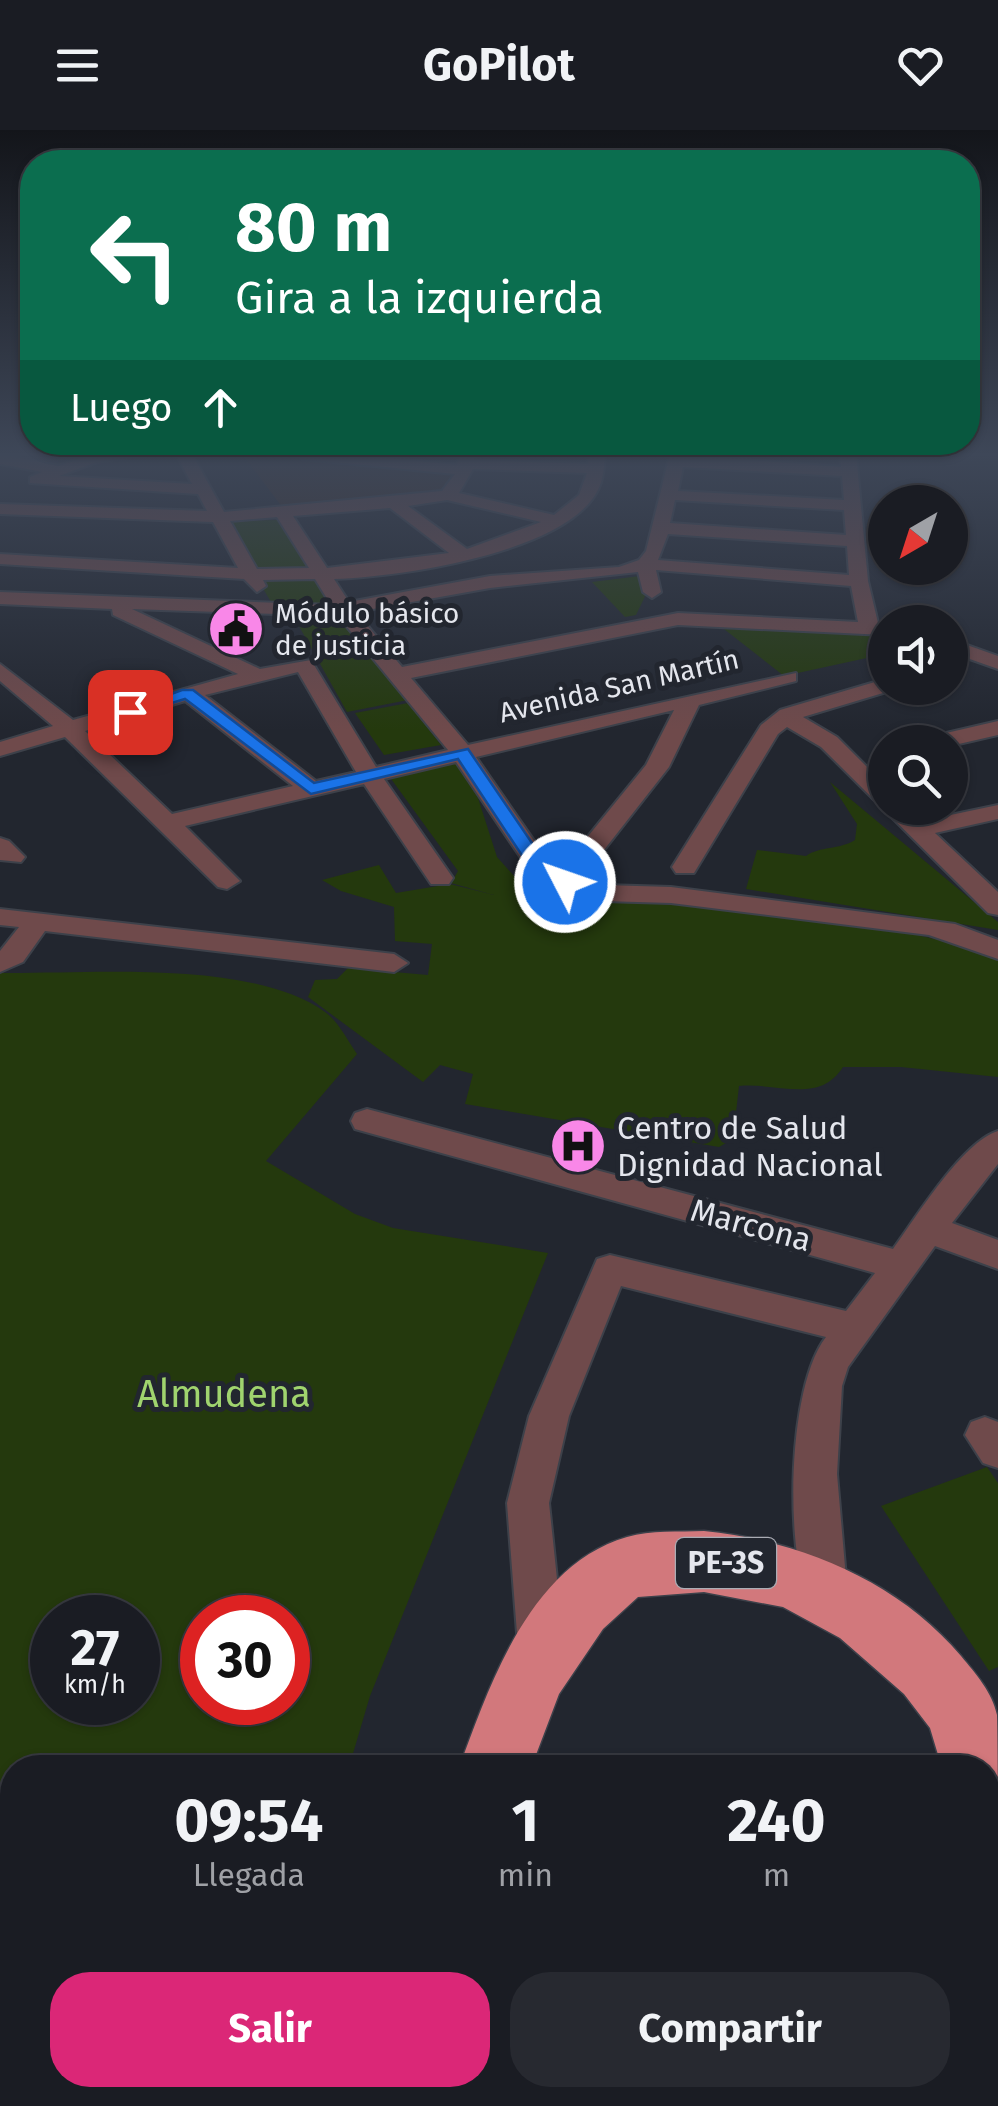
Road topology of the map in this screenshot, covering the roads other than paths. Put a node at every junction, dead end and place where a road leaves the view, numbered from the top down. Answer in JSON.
{"nodes":[{"id":1,"x":234,"y":546,"type":"edge"},
{"id":2,"x":305,"y":546,"type":"edge"},
{"id":3,"x":451,"y":546,"type":"edge"},
{"id":4,"x":500,"y":546,"type":"edge"},
{"id":5,"x":656,"y":546,"type":"edge"},
{"id":6,"x":858,"y":546,"type":"edge"},
{"id":7,"x":464,"y":556,"type":"junction"},
{"id":8,"x":0,"y":559,"type":"edge"},
{"id":9,"x":644,"y":564,"type":"junction"},
{"id":10,"x":249,"y":572,"type":"junction"},
{"id":11,"x":322,"y":572,"type":"junction"},
{"id":12,"x":858,"y":581,"type":"junction"},
{"id":13,"x":652,"y":592,"type":"dead end"},
{"id":14,"x":0,"y":598,"type":"edge"},
{"id":15,"x":104,"y":604,"type":"junction"},
{"id":16,"x":868,"y":606,"type":"edge"},
{"id":17,"x":344,"y":610,"type":"junction"},
{"id":18,"x":272,"y":612,"type":"junction"},
{"id":19,"x":868,"y":628,"type":"edge"},
{"id":20,"x":0,"y":670,"type":"edge"},
{"id":21,"x":398,"y":674,"type":"junction"},
{"id":22,"x":256,"y":675,"type":"junction"},
{"id":23,"x":790,"y":677,"type":"dead end"},
{"id":24,"x":868,"y":690,"type":"edge"},
{"id":25,"x":188,"y":693,"type":"junction"},
{"id":26,"x":689,"y":703,"type":"junction"},
{"id":27,"x":787,"y":720,"type":"junction"},
{"id":28,"x":998,"y":728,"type":"edge"},
{"id":29,"x":71,"y":730,"type":"junction"},
{"id":30,"x":968,"y":735,"type":"edge"},
{"id":31,"x":0,"y":749,"type":"edge"},
{"id":32,"x":462,"y":753,"type":"junction"},
{"id":33,"x":868,"y":761,"type":"edge"},
{"id":34,"x":851,"y":766,"type":"junction"},
{"id":35,"x":370,"y":774,"type":"junction"},
{"id":36,"x":868,"y":783,"type":"edge"},
{"id":37,"x":311,"y":789,"type":"junction"},
{"id":38,"x":998,"y":812,"type":"edge"},
{"id":39,"x":167,"y":823,"type":"junction"},
{"id":40,"x":913,"y":825,"type":"edge"},
{"id":41,"x":918,"y":830,"type":"junction"},
{"id":42,"x":685,"y":867,"type":"dead end"},
{"id":43,"x":440,"y":878,"type":"dead end"},
{"id":44,"x":228,"y":881,"type":"dead end"},
{"id":45,"x":565,"y":882,"type":"junction"},
{"id":46,"x":998,"y":908,"type":"edge"},
{"id":47,"x":0,"y":917,"type":"edge"},
{"id":48,"x":38,"y":921,"type":"junction"},
{"id":49,"x":998,"y":950,"type":"edge"},
{"id":50,"x":0,"y":963,"type":"edge"},
{"id":51,"x":394,"y":963,"type":"dead end"},
{"id":52,"x":367,"y":1122,"type":"dead end"},
{"id":53,"x":998,"y":1143,"type":"edge"},
{"id":54,"x":984,"y":1178,"type":"edge"},
{"id":55,"x":929,"y":1230,"type":"junction"},
{"id":56,"x":998,"y":1255,"type":"edge"},
{"id":57,"x":902,"y":1266,"type":"junction"},
{"id":58,"x":856,"y":1329,"type":"junction"},
{"id":59,"x":826,"y":1590,"type":"junction"},
{"id":60,"x":542,"y":1655,"type":"junction"},
{"id":61,"x":499,"y":1755,"type":"edge"},
{"id":62,"x":974,"y":1755,"type":"edge"}],
"edges":[{"from":1,"to":10,"type":"street"},
{"from":2,"to":11,"type":"street"},
{"from":3,"to":7,"type":"street"},
{"from":4,"to":7,"type":"street"},
{"from":5,"to":9,"type":"street"},
{"from":6,"to":12,"type":"street"},
{"from":7,"to":11,"type":"street"},
{"from":8,"to":10,"type":"street"},
{"from":9,"to":12,"type":"street"},
{"from":9,"to":13,"type":"street"},
{"from":9,"to":17,"type":"street"},
{"from":10,"to":11,"type":"street"},
{"from":10,"to":18,"type":"street"},
{"from":11,"to":17,"type":"street"},
{"from":12,"to":16,"type":"street"},
{"from":14,"to":15,"type":"street"},
{"from":15,"to":18,"type":"street"},
{"from":15,"to":22,"type":"street"},
{"from":17,"to":18,"type":"street"},
{"from":17,"to":21,"type":"street"},
{"from":19,"to":21,"type":"street"},
{"from":20,"to":29,"type":"street"},
{"from":21,"to":32,"type":"street"},
{"from":22,"to":25,"type":"street"},
{"from":22,"to":35,"type":"street"},
{"from":23,"to":26,"type":"street","name":"Avenida San Martín"},
{"from":24,"to":27,"type":"street"},
{"from":25,"to":29,"type":"street"},
{"from":25,"to":37,"type":"street"},
{"from":26,"to":32,"type":"street","name":"Avenida San Martín"},
{"from":26,"to":45,"type":"street"},
{"from":27,"to":34,"type":"street"},
{"from":27,"to":42,"type":"street"},
{"from":28,"to":30,"type":"street"},
{"from":29,"to":31,"type":"street"},
{"from":29,"to":39,"type":"street"},
{"from":32,"to":35,"type":"street","name":"Avenida San Martín"},
{"from":32,"to":45,"type":"street"},
{"from":33,"to":34,"type":"street"},
{"from":34,"to":36,"type":"street"},
{"from":35,"to":37,"type":"street","name":"Avenida San Martín"},
{"from":35,"to":43,"type":"street"},
{"from":37,"to":39,"type":"street","name":"Avenida San Martín"},
{"from":38,"to":41,"type":"street"},
{"from":39,"to":44,"type":"street"},
{"from":40,"to":41,"type":"street"},
{"from":41,"to":46,"type":"street"},
{"from":45,"to":49,"type":"street"},
{"from":47,"to":48,"type":"street"},
{"from":48,"to":50,"type":"street"},
{"from":48,"to":51,"type":"street"},
{"from":52,"to":57,"type":"street","name":"Marcona"},
{"from":53,"to":54,"type":"street"},
{"from":54,"to":55,"type":"street"},
{"from":55,"to":56,"type":"street"},
{"from":55,"to":57,"type":"street"},
{"from":57,"to":58,"type":"street"},
{"from":58,"to":59,"type":"street"},
{"from":58,"to":60,"type":"street"},
{"from":59,"to":60,"type":"highway","number":"PE-3S"},
{"from":59,"to":62,"type":"highway","number":"PE-3S"},
{"from":60,"to":61,"type":"highway","number":"PE-3S"}]}
